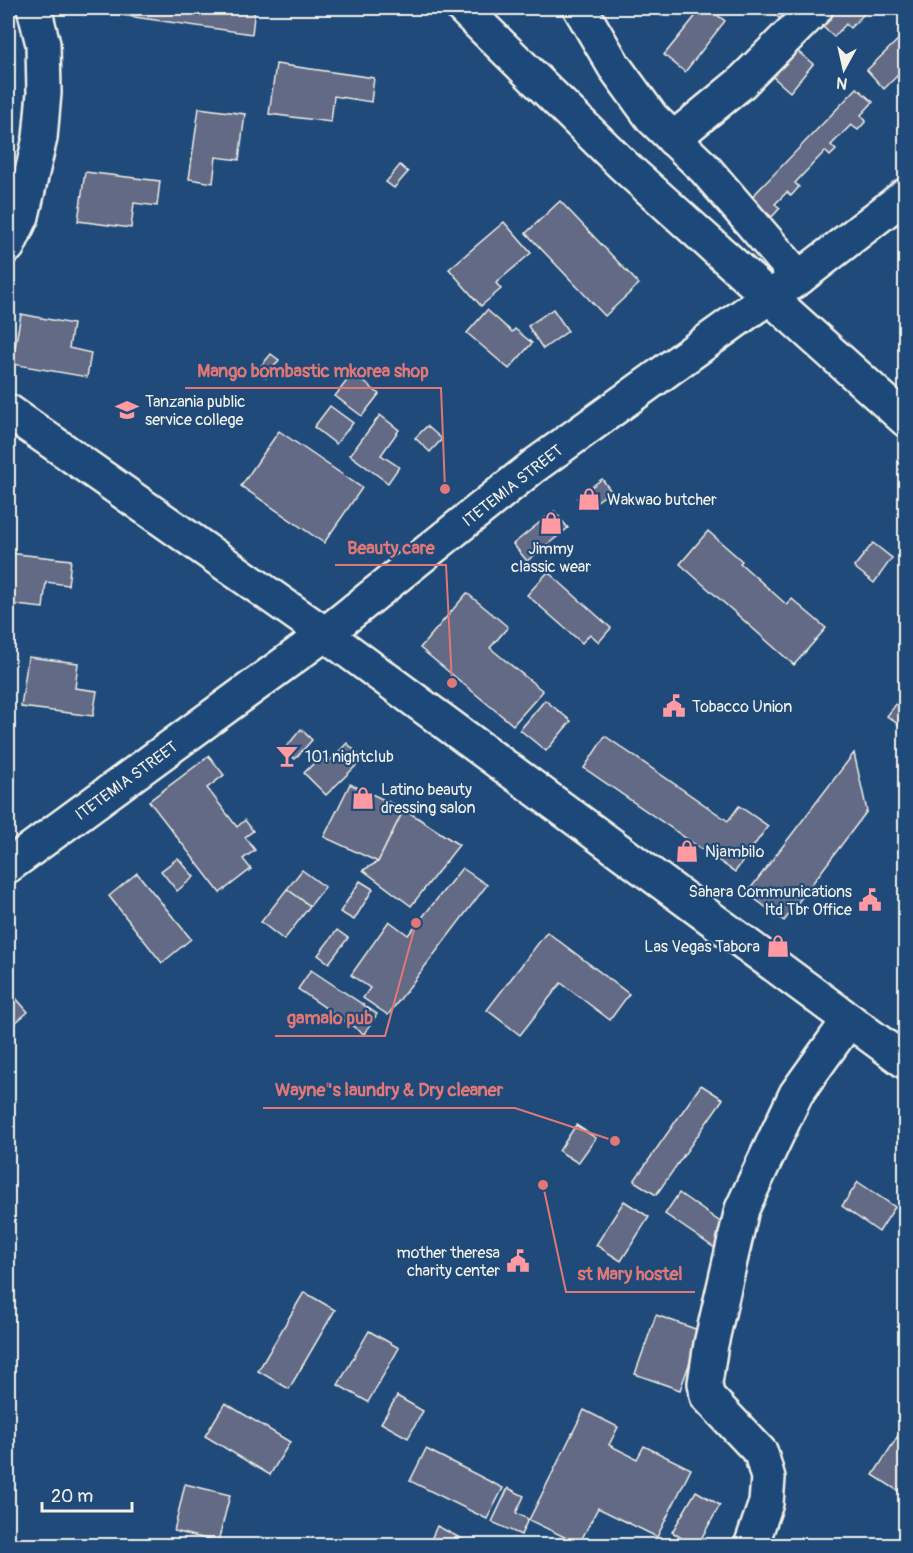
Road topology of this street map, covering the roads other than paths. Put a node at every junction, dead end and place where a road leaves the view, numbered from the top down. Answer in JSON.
{"nodes":[{"id":1,"x":34,"y":8,"type":"edge"},
{"id":2,"x":463,"y":8,"type":"edge"},
{"id":3,"x":816,"y":8,"type":"edge"},
{"id":4,"x":588,"y":11,"type":"edge"},
{"id":5,"x":673,"y":139,"type":"junction"},
{"id":6,"x":906,"y":195,"type":"edge"},
{"id":7,"x":8,"y":246,"type":"edge"},
{"id":8,"x":799,"y":278,"type":"junction"},
{"id":9,"x":770,"y":296,"type":"junction"},
{"id":10,"x":8,"y":411,"type":"edge"},
{"id":11,"x":906,"y":420,"type":"edge"},
{"id":12,"x":325,"y":634,"type":"junction"},
{"id":13,"x":8,"y":866,"type":"edge"},
{"id":14,"x":849,"y":1020,"type":"junction"},
{"id":15,"x":906,"y":1062,"type":"edge"},
{"id":16,"x":751,"y":1545,"type":"edge"}],
"edges":[{"from":1,"to":7,"type":"street"},
{"from":2,"to":9,"type":"street"},
{"from":3,"to":5,"type":"street"},
{"from":4,"to":5,"type":"street"},
{"from":5,"to":8,"type":"street"},
{"from":6,"to":8,"type":"street","name":"ITETEMIA STREET"},
{"from":8,"to":9,"type":"street","name":"ITETEMIA STREET"},
{"from":9,"to":11,"type":"street"},
{"from":9,"to":12,"type":"street","name":"ITETEMIA STREET"},
{"from":10,"to":12,"type":"street"},
{"from":12,"to":13,"type":"street","name":"ITETEMIA STREET"},
{"from":12,"to":14,"type":"street"},
{"from":14,"to":15,"type":"street"},
{"from":14,"to":16,"type":"street"}]}
